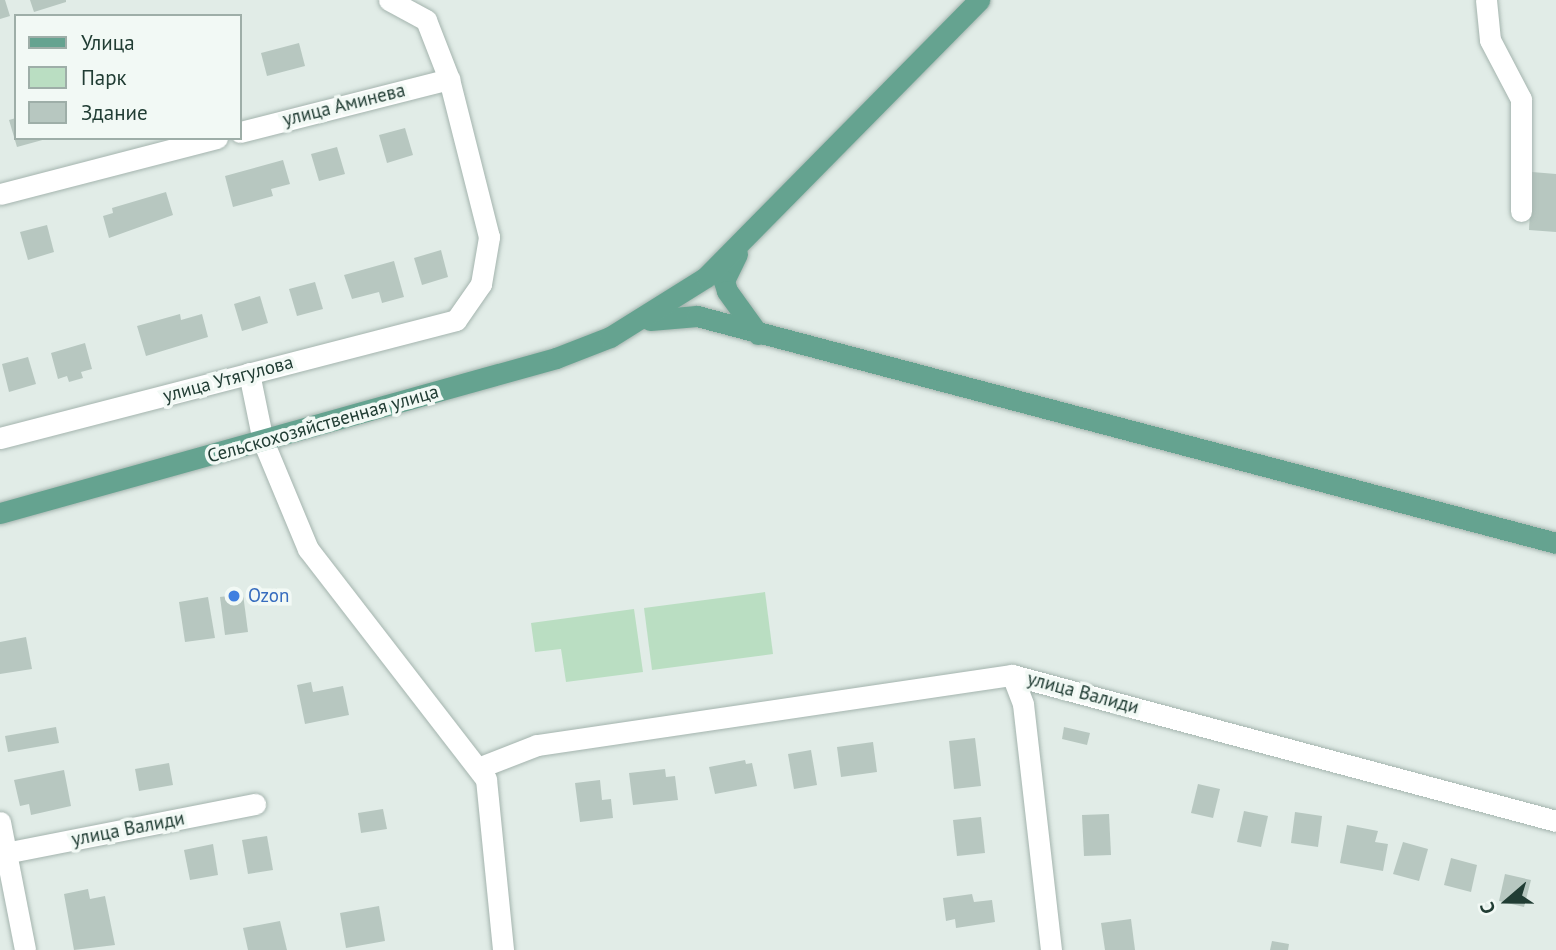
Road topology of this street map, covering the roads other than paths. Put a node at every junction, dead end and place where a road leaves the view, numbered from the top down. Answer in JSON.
{"nodes":[{"id":1,"x":389,"y":0,"type":"edge"},
{"id":2,"x":979,"y":0,"type":"edge"},
{"id":3,"x":1486,"y":0,"type":"edge"},
{"id":4,"x":449,"y":79,"type":"junction"},
{"id":5,"x":242,"y":131,"type":"edge"},
{"id":6,"x":209,"y":140,"type":"edge"},
{"id":7,"x":0,"y":194,"type":"edge"},
{"id":8,"x":1521,"y":211,"type":"dead end"},
{"id":9,"x":748,"y":234,"type":"junction"},
{"id":10,"x":641,"y":320,"type":"junction"},
{"id":11,"x":758,"y":334,"type":"junction"},
{"id":12,"x":249,"y":373,"type":"junction"},
{"id":13,"x":0,"y":438,"type":"edge"},
{"id":14,"x":263,"y":441,"type":"junction"},
{"id":15,"x":0,"y":513,"type":"edge"},
{"id":16,"x":1556,"y":543,"type":"edge"},
{"id":17,"x":1012,"y":675,"type":"junction"},
{"id":18,"x":478,"y":768,"type":"junction"},
{"id":19,"x":255,"y":804,"type":"dead end"},
{"id":20,"x":1556,"y":821,"type":"edge"},
{"id":21,"x":0,"y":822,"type":"edge"},
{"id":22,"x":5,"y":854,"type":"edge"},
{"id":23,"x":25,"y":950,"type":"edge"},
{"id":24,"x":503,"y":950,"type":"edge"},
{"id":25,"x":1051,"y":950,"type":"edge"}],
"edges":[{"from":1,"to":4,"type":"street"},
{"from":2,"to":9,"type":"main road"},
{"from":3,"to":8,"type":"street"},
{"from":4,"to":5,"type":"street","name":"улица Аминева"},
{"from":4,"to":12,"type":"street","name":"улица Утягулова"},
{"from":6,"to":7,"type":"street"},
{"from":9,"to":10,"type":"main road"},
{"from":9,"to":11,"type":"main road"},
{"from":10,"to":11,"type":"main road"},
{"from":10,"to":14,"type":"main road","name":"Сельскохозяйственная улица"},
{"from":11,"to":16,"type":"main road"},
{"from":12,"to":13,"type":"street","name":"улица Утягулова"},
{"from":12,"to":14,"type":"street"},
{"from":14,"to":15,"type":"main road","name":"Сельскохозяйственная улица"},
{"from":14,"to":18,"type":"street"},
{"from":17,"to":18,"type":"street","name":"улица Валиди"},
{"from":17,"to":20,"type":"street","name":"улица Валиди"},
{"from":17,"to":25,"type":"street"},
{"from":18,"to":24,"type":"street"},
{"from":19,"to":22,"type":"street","name":"улица Валиди"},
{"from":21,"to":22,"type":"street"},
{"from":22,"to":23,"type":"street"}]}
